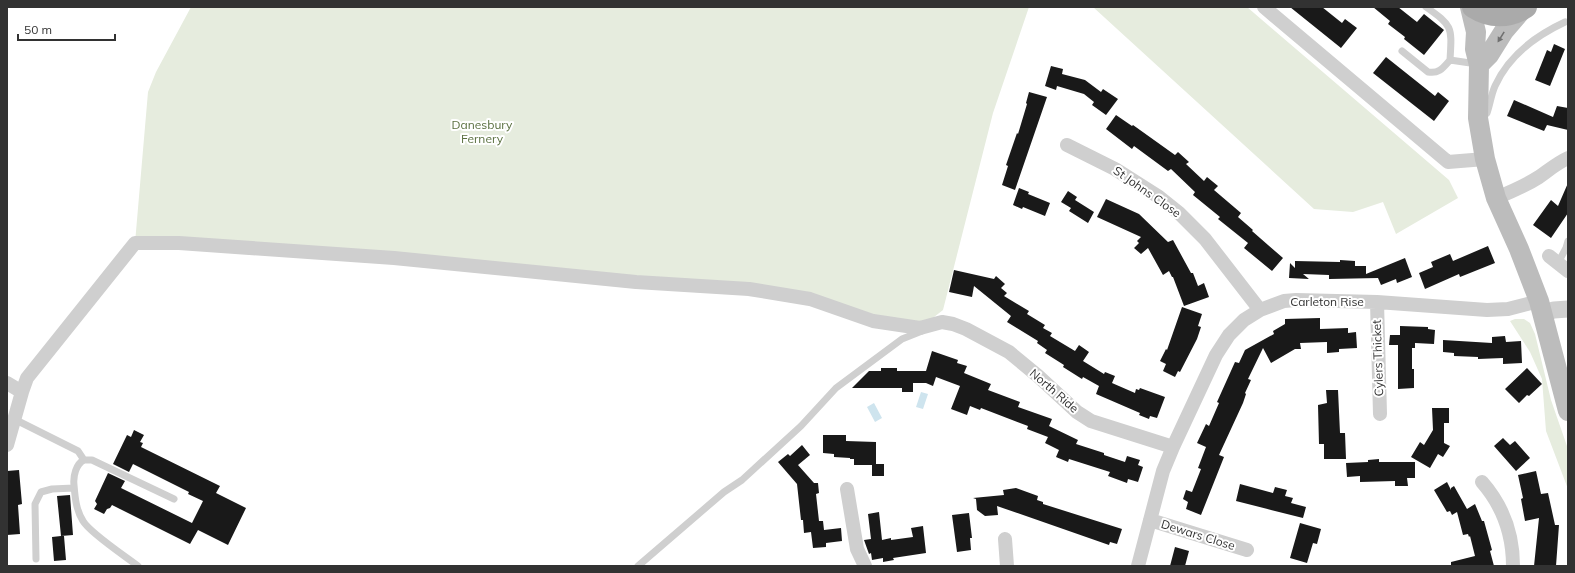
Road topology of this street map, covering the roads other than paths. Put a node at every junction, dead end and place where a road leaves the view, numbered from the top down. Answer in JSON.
{"nodes":[{"id":1,"x":1264,"y":7,"type":"edge"},
{"id":2,"x":1426,"y":7,"type":"edge"},
{"id":3,"x":1472,"y":7,"type":"edge"},
{"id":4,"x":1524,"y":8,"type":"edge"},
{"id":5,"x":1565,"y":22,"type":"dead end"},
{"id":6,"x":1402,"y":51,"type":"dead end"},
{"id":7,"x":1450,"y":60,"type":"junction"},
{"id":8,"x":1479,"y":64,"type":"junction"},
{"id":9,"x":1478,"y":118,"type":"junction"},
{"id":10,"x":1067,"y":145,"type":"dead end"},
{"id":11,"x":1485,"y":158,"type":"junction"},
{"id":12,"x":1568,"y":158,"type":"edge"},
{"id":13,"x":1496,"y":198,"type":"junction"},
{"id":14,"x":1568,"y":240,"type":"edge"},
{"id":15,"x":1558,"y":263,"type":"edge"},
{"id":16,"x":1377,"y":302,"type":"junction"},
{"id":17,"x":1541,"y":307,"type":"junction"},
{"id":18,"x":1568,"y":309,"type":"edge"},
{"id":19,"x":1260,"y":310,"type":"junction"},
{"id":20,"x":942,"y":322,"type":"junction"},
{"id":21,"x":7,"y":384,"type":"edge"},
{"id":22,"x":22,"y":392,"type":"junction"},
{"id":23,"x":1568,"y":411,"type":"edge"},
{"id":24,"x":1380,"y":414,"type":"dead end"},
{"id":25,"x":14,"y":419,"type":"junction"},
{"id":26,"x":7,"y":445,"type":"edge"},
{"id":27,"x":1173,"y":447,"type":"junction"},
{"id":28,"x":84,"y":460,"type":"junction"},
{"id":29,"x":1482,"y":482,"type":"dead end"},
{"id":30,"x":74,"y":488,"type":"junction"},
{"id":31,"x":847,"y":489,"type":"dead end"},
{"id":32,"x":174,"y":499,"type":"dead end"},
{"id":33,"x":1150,"y":520,"type":"junction"},
{"id":34,"x":1005,"y":539,"type":"dead end"},
{"id":35,"x":1247,"y":550,"type":"dead end"},
{"id":36,"x":36,"y":559,"type":"dead end"},
{"id":37,"x":138,"y":566,"type":"edge"},
{"id":38,"x":638,"y":566,"type":"edge"},
{"id":39,"x":865,"y":566,"type":"edge"},
{"id":40,"x":1007,"y":566,"type":"edge"},
{"id":41,"x":1138,"y":566,"type":"edge"},
{"id":42,"x":1513,"y":566,"type":"edge"}],
"edges":[{"from":1,"to":11,"type":"street"},
{"from":2,"to":7,"type":"lane"},
{"from":3,"to":4,"type":"main road"},
{"from":3,"to":8,"type":"main road"},
{"from":4,"to":8,"type":"main road","one_way":true},
{"from":5,"to":9,"type":"lane"},
{"from":6,"to":7,"type":"lane"},
{"from":7,"to":8,"type":"lane"},
{"from":8,"to":9,"type":"main road"},
{"from":9,"to":11,"type":"main road"},
{"from":10,"to":19,"type":"street","name":"St Johns Close"},
{"from":11,"to":13,"type":"main road"},
{"from":12,"to":13,"type":"street"},
{"from":13,"to":17,"type":"main road"},
{"from":14,"to":15,"type":"lane"},
{"from":16,"to":17,"type":"street","name":"Carleton Rise"},
{"from":16,"to":19,"type":"street","name":"Carleton Rise"},
{"from":16,"to":24,"type":"street","name":"Cylers Thicket"},
{"from":17,"to":18,"type":"street"},
{"from":17,"to":23,"type":"main road"},
{"from":19,"to":27,"type":"street","name":"Carleton Rise"},
{"from":20,"to":22,"type":"street"},
{"from":20,"to":27,"type":"street","name":"North Ride"},
{"from":20,"to":38,"type":"lane"},
{"from":21,"to":22,"type":"street"},
{"from":22,"to":25,"type":"street"},
{"from":25,"to":26,"type":"street"},
{"from":25,"to":28,"type":"lane"},
{"from":27,"to":33,"type":"street","name":"Carleton Rise"},
{"from":28,"to":30,"type":"lane"},
{"from":28,"to":32,"type":"lane"},
{"from":29,"to":42,"type":"street"},
{"from":30,"to":36,"type":"lane"},
{"from":30,"to":37,"type":"lane"},
{"from":31,"to":39,"type":"street"},
{"from":33,"to":35,"type":"street","name":"Dewars Close"},
{"from":33,"to":41,"type":"street","name":"Carleton Rise"},
{"from":34,"to":40,"type":"street"}]}
